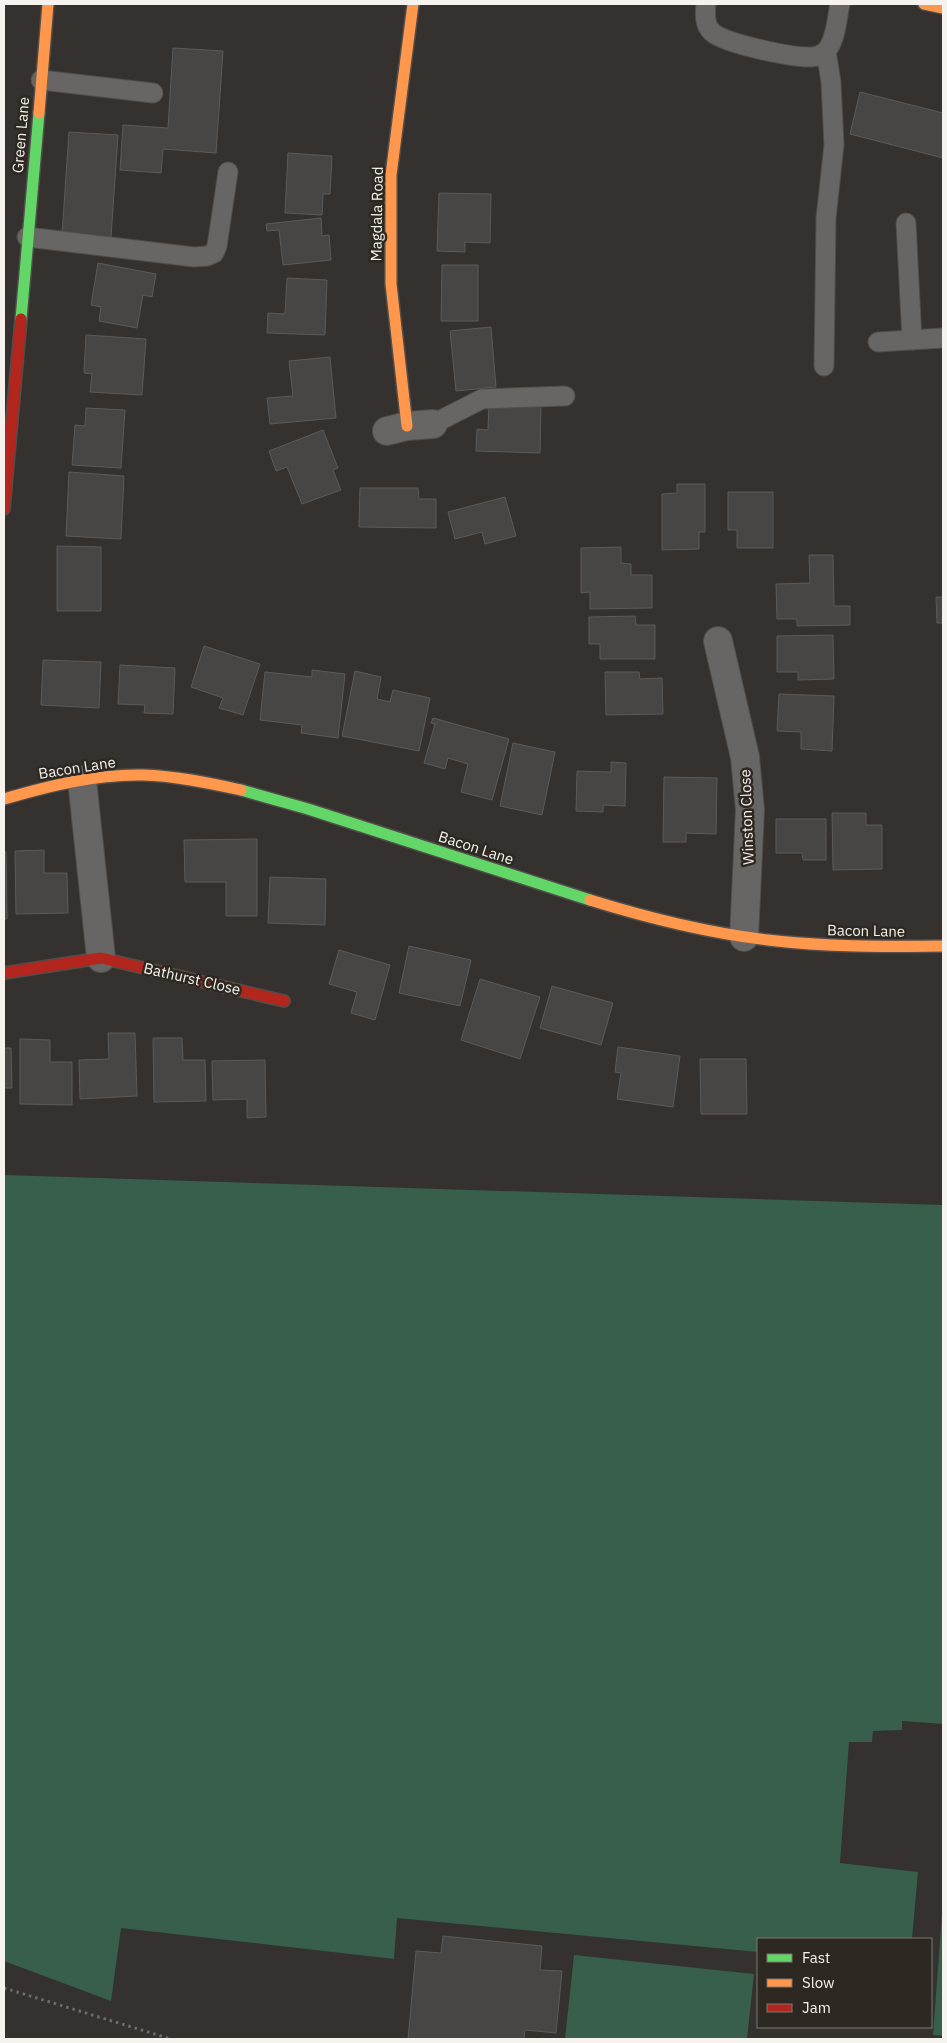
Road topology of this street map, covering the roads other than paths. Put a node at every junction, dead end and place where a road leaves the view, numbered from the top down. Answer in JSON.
{"nodes":[{"id":1,"x":48,"y":4,"type":"edge"},
{"id":2,"x":413,"y":4,"type":"edge"},
{"id":3,"x":706,"y":4,"type":"edge"},
{"id":4,"x":840,"y":4,"type":"edge"},
{"id":5,"x":924,"y":4,"type":"edge"},
{"id":6,"x":943,"y":8,"type":"edge"},
{"id":7,"x":826,"y":51,"type":"junction"},
{"id":8,"x":41,"y":80,"type":"junction"},
{"id":9,"x":153,"y":93,"type":"dead end"},
{"id":10,"x":228,"y":172,"type":"dead end"},
{"id":11,"x":906,"y":222,"type":"dead end"},
{"id":12,"x":28,"y":237,"type":"junction"},
{"id":13,"x":943,"y":338,"type":"edge"},
{"id":14,"x":912,"y":340,"type":"junction"},
{"id":15,"x":878,"y":342,"type":"dead end"},
{"id":16,"x":824,"y":366,"type":"dead end"},
{"id":17,"x":565,"y":396,"type":"dead end"},
{"id":18,"x":409,"y":427,"type":"joint"},
{"id":19,"x":4,"y":509,"type":"edge"},
{"id":20,"x":718,"y":641,"type":"dead end"},
{"id":21,"x":82,"y":780,"type":"junction"},
{"id":22,"x":4,"y":800,"type":"edge"},
{"id":23,"x":744,"y":937,"type":"junction"},
{"id":24,"x":943,"y":946,"type":"edge"},
{"id":25,"x":101,"y":958,"type":"junction"},
{"id":26,"x":4,"y":973,"type":"edge"},
{"id":27,"x":284,"y":1001,"type":"dead end"}],
"edges":[{"from":1,"to":8,"type":"street","name":"Green Lane"},
{"from":2,"to":18,"type":"street","name":"Magdala Road"},
{"from":3,"to":7,"type":"lane"},
{"from":4,"to":7,"type":"lane"},
{"from":5,"to":6,"type":"street"},
{"from":7,"to":16,"type":"lane"},
{"from":8,"to":9,"type":"lane"},
{"from":8,"to":12,"type":"street","name":"Green Lane"},
{"from":10,"to":12,"type":"lane"},
{"from":11,"to":14,"type":"lane"},
{"from":12,"to":19,"type":"street","name":"Green Lane"},
{"from":13,"to":14,"type":"lane"},
{"from":14,"to":15,"type":"lane"},
{"from":17,"to":18,"type":"lane"},
{"from":20,"to":23,"type":"street","name":"Winston Close"},
{"from":21,"to":22,"type":"street","name":"Bacon Lane"},
{"from":21,"to":23,"type":"street","name":"Bacon Lane"},
{"from":21,"to":25,"type":"street"},
{"from":23,"to":24,"type":"street","name":"Bacon Lane"},
{"from":25,"to":26,"type":"street","name":"Bathurst Close"},
{"from":25,"to":27,"type":"street","name":"Bathurst Close"}]}
